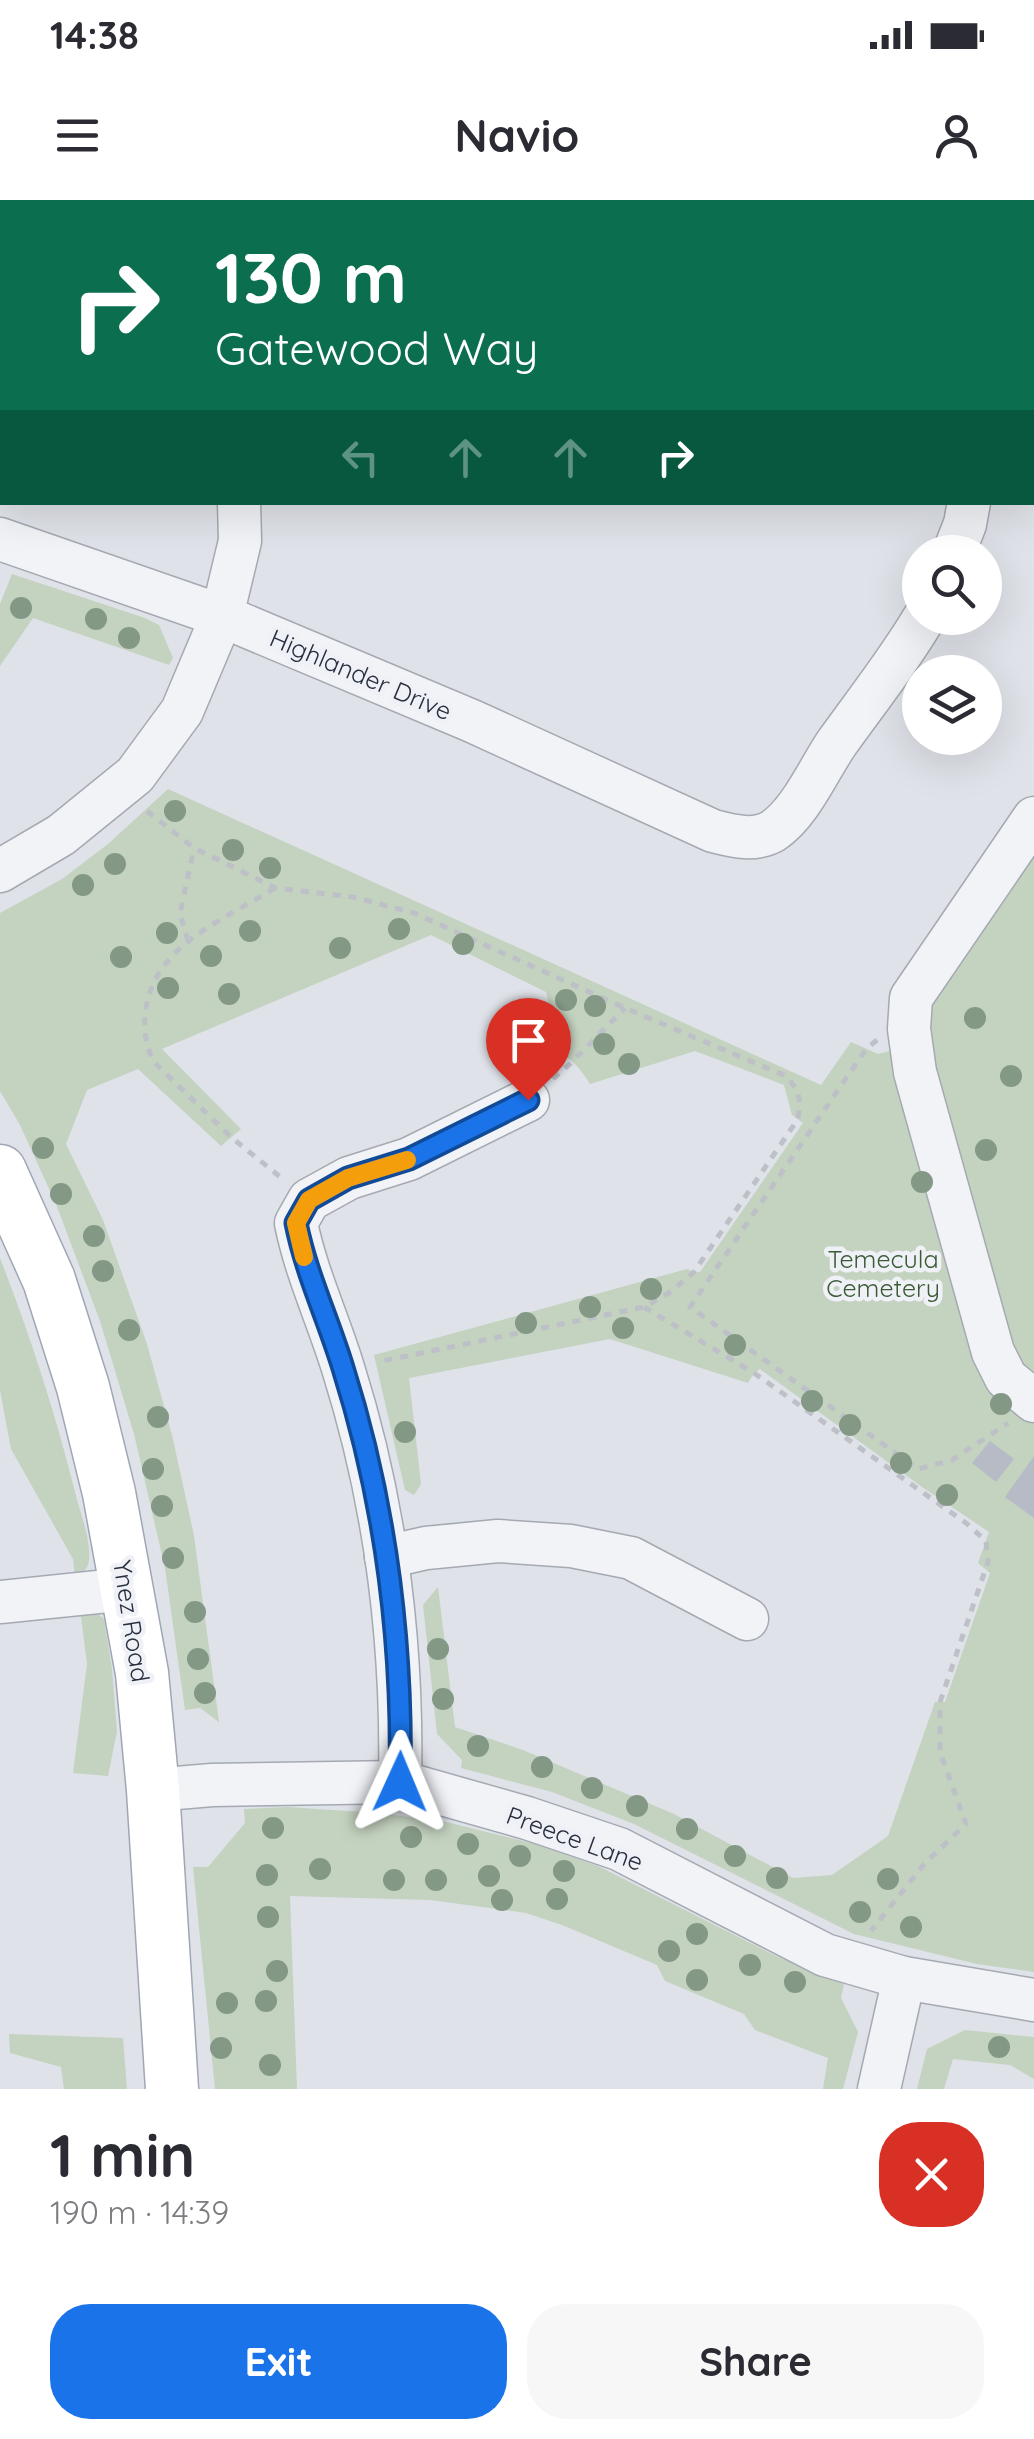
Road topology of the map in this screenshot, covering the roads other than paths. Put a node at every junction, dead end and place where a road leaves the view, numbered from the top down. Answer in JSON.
{"nodes":[{"id":1,"x":239,"y":505,"type":"edge"},
{"id":2,"x":967,"y":505,"type":"edge"},
{"id":3,"x":960,"y":535,"type":"edge"},
{"id":4,"x":0,"y":538,"type":"edge"},
{"id":5,"x":222,"y":616,"type":"junction"},
{"id":6,"x":914,"y":635,"type":"edge"},
{"id":7,"x":1034,"y":818,"type":"edge"},
{"id":8,"x":0,"y":871,"type":"edge"},
{"id":9,"x":528,"y":1100,"type":"road end"},
{"id":10,"x":0,"y":1172,"type":"edge"},
{"id":11,"x":1033,"y":1401,"type":"edge"},
{"id":12,"x":386,"y":1557,"type":"junction"},
{"id":13,"x":127,"y":1589,"type":"junction"},
{"id":14,"x":0,"y":1602,"type":"edge"},
{"id":15,"x":747,"y":1619,"type":"dead end"},
{"id":16,"x":400,"y":1782,"type":"junction"},
{"id":17,"x":153,"y":1790,"type":"junction"},
{"id":18,"x":904,"y":1978,"type":"junction"},
{"id":19,"x":1034,"y":2000,"type":"edge"},
{"id":20,"x":172,"y":2089,"type":"edge"},
{"id":21,"x":879,"y":2089,"type":"edge"}],
"edges":[{"from":1,"to":5,"type":"street"},
{"from":2,"to":3,"type":"street"},
{"from":4,"to":5,"type":"street","name":"Highlander Drive"},
{"from":5,"to":6,"type":"street","name":"Highlander Drive"},
{"from":5,"to":8,"type":"street"},
{"from":7,"to":11,"type":"street"},
{"from":9,"to":12,"type":"street"},
{"from":10,"to":13,"type":"main road","name":"Ynez Road"},
{"from":12,"to":15,"type":"street"},
{"from":12,"to":16,"type":"street"},
{"from":13,"to":14,"type":"street"},
{"from":13,"to":17,"type":"main road","name":"Ynez Road"},
{"from":16,"to":17,"type":"street","name":"Preece Lane"},
{"from":16,"to":18,"type":"street","name":"Preece Lane"},
{"from":17,"to":20,"type":"main road","name":"Ynez Road"},
{"from":18,"to":19,"type":"street","name":"Preece Lane"},
{"from":18,"to":21,"type":"street"}]}
